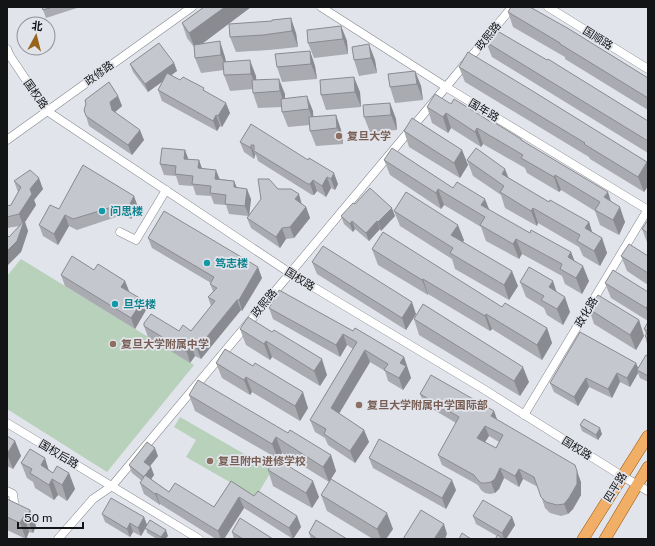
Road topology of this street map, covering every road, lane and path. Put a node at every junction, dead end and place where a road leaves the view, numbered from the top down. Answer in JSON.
{"nodes":[{"id":1,"x":192,"y":7,"type":"edge"},
{"id":2,"x":321,"y":7,"type":"edge"},
{"id":3,"x":512,"y":7,"type":"edge"},
{"id":4,"x":548,"y":7,"type":"edge"},
{"id":5,"x":7,"y":49,"type":"edge"},
{"id":6,"x":648,"y":69,"type":"edge"},
{"id":7,"x":446,"y":87,"type":"junction"},
{"id":8,"x":47,"y":111,"type":"junction"},
{"id":9,"x":7,"y":140,"type":"edge"},
{"id":10,"x":166,"y":190,"type":"junction"},
{"id":11,"x":648,"y":209,"type":"edge"},
{"id":12,"x":120,"y":232,"type":"dead end"},
{"id":13,"x":290,"y":272,"type":"junction"},
{"id":14,"x":524,"y":415,"type":"junction"},
{"id":15,"x":7,"y":423,"type":"edge"},
{"id":16,"x":648,"y":436,"type":"edge"},
{"id":17,"x":648,"y":467,"type":"edge"},
{"id":18,"x":622,"y":476,"type":"junction"},
{"id":19,"x":638,"y":485,"type":"junction"},
{"id":20,"x":112,"y":486,"type":"junction"},
{"id":21,"x":7,"y":491,"type":"edge"},
{"id":22,"x":648,"y":491,"type":"edge"},
{"id":23,"x":14,"y":502,"type":"edge"},
{"id":24,"x":58,"y":539,"type":"edge"},
{"id":25,"x":199,"y":539,"type":"edge"},
{"id":26,"x":583,"y":539,"type":"edge"},
{"id":27,"x":605,"y":539,"type":"edge"}],
"edges":[{"from":1,"to":8,"type":"street","name":"政修路"},
{"from":2,"to":7,"type":"street","name":"国年路"},
{"from":3,"to":7,"type":"street","name":"政熙路"},
{"from":4,"to":6,"type":"street","name":"国顺路"},
{"from":5,"to":8,"type":"street","name":"国权路"},
{"from":7,"to":11,"type":"street","name":"国年路"},
{"from":7,"to":13,"type":"street","name":"政熙路"},
{"from":8,"to":9,"type":"street","name":"政修路"},
{"from":8,"to":10,"type":"street","name":"国权路"},
{"from":10,"to":12,"type":"street"},
{"from":10,"to":13,"type":"street","name":"国权路"},
{"from":11,"to":14,"type":"street","name":"政化路"},
{"from":13,"to":14,"type":"street","name":"国权路"},
{"from":13,"to":20,"type":"street","name":"政熙路"},
{"from":14,"to":18,"type":"street","name":"国权路"},
{"from":15,"to":20,"type":"street","name":"国权后路"},
{"from":16,"to":18,"type":"main road","name":"四平路"},
{"from":17,"to":19,"type":"main road","name":"四平路"},
{"from":18,"to":19,"type":"street","name":"国权路"},
{"from":18,"to":26,"type":"main road","name":"四平路"},
{"from":19,"to":22,"type":"street"},
{"from":19,"to":27,"type":"main road","name":"四平路"},
{"from":20,"to":24,"type":"street","name":"政熙路"},
{"from":20,"to":25,"type":"street","name":"国权后路"},
{"from":21,"to":23,"type":"street"}]}
